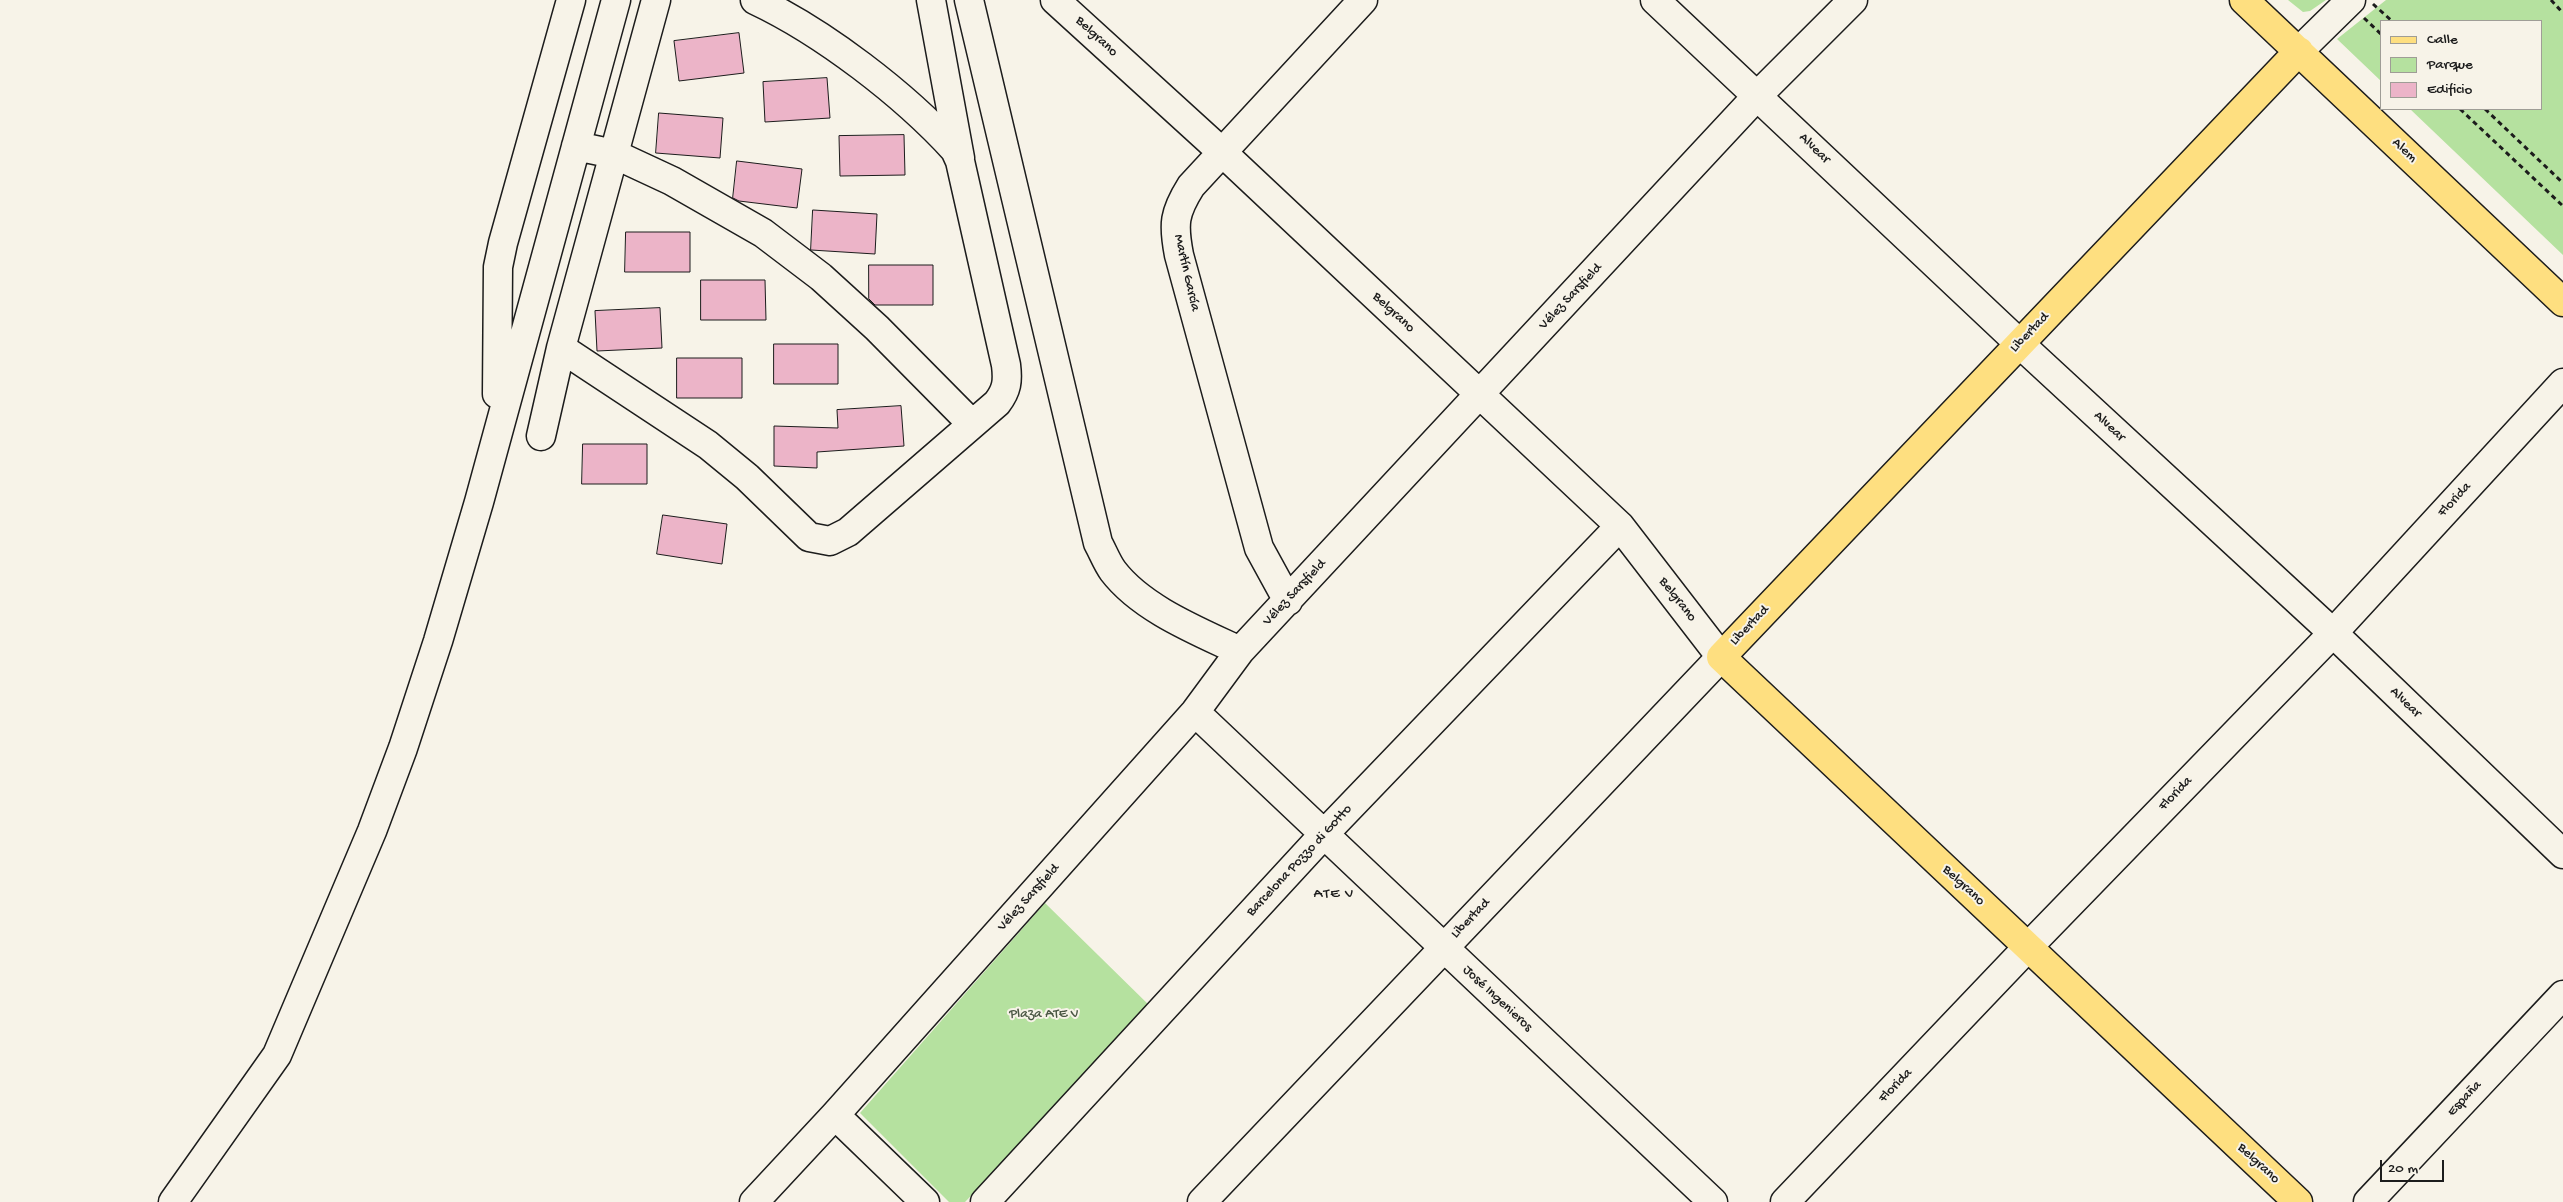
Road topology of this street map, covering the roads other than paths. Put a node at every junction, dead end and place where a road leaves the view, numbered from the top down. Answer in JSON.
{"nodes":[{"id":1,"x":571,"y":0,"type":"edge"},
{"id":2,"x":616,"y":0,"type":"edge"},
{"id":3,"x":656,"y":0,"type":"edge"},
{"id":4,"x":755,"y":0,"type":"edge"},
{"id":5,"x":932,"y":0,"type":"edge"},
{"id":6,"x":969,"y":0,"type":"edge"},
{"id":7,"x":1056,"y":0,"type":"edge"},
{"id":8,"x":1363,"y":0,"type":"edge"},
{"id":9,"x":1655,"y":0,"type":"edge"},
{"id":10,"x":1853,"y":0,"type":"edge"},
{"id":11,"x":2244,"y":0,"type":"edge"},
{"id":12,"x":2351,"y":0,"type":"edge"},
{"id":13,"x":2298,"y":51,"type":"junction"},
{"id":14,"x":1758,"y":95,"type":"junction"},
{"id":15,"x":576,"y":146,"type":"junction"},
{"id":16,"x":1223,"y":153,"type":"junction"},
{"id":17,"x":614,"y":154,"type":"junction"},
{"id":18,"x":960,"y":161,"type":"junction"},
{"id":19,"x":2563,"y":302,"type":"edge"},
{"id":20,"x":2020,"y":344,"type":"junction"},
{"id":21,"x":561,"y":348,"type":"junction"},
{"id":22,"x":2563,"y":383,"type":"edge"},
{"id":23,"x":1480,"y":395,"type":"junction"},
{"id":24,"x":972,"y":424,"type":"junction"},
{"id":25,"x":496,"y":431,"type":"junction"},
{"id":26,"x":541,"y":436,"type":"dead end"},
{"id":27,"x":1620,"y":526,"type":"junction"},
{"id":28,"x":1288,"y":600,"type":"junction"},
{"id":29,"x":2333,"y":633,"type":"junction"},
{"id":30,"x":1240,"y":651,"type":"junction"},
{"id":31,"x":1721,"y":657,"type":"junction"},
{"id":32,"x":1195,"y":712,"type":"junction"},
{"id":33,"x":1325,"y":833,"type":"junction"},
{"id":34,"x":2563,"y":854,"type":"edge"},
{"id":35,"x":2028,"y":947,"type":"junction"},
{"id":36,"x":1443,"y":948,"type":"junction"},
{"id":37,"x":2563,"y":996,"type":"edge"},
{"id":38,"x":834,"y":1115,"type":"junction"},
{"id":39,"x":173,"y":1202,"type":"edge"},
{"id":40,"x":754,"y":1202,"type":"edge"},
{"id":41,"x":925,"y":1202,"type":"edge"},
{"id":42,"x":985,"y":1202,"type":"edge"},
{"id":43,"x":1202,"y":1202,"type":"edge"},
{"id":44,"x":1713,"y":1202,"type":"edge"},
{"id":45,"x":1786,"y":1202,"type":"edge"},
{"id":46,"x":2298,"y":1202,"type":"edge"},
{"id":47,"x":2368,"y":1202,"type":"edge"}],
"edges":[{"from":1,"to":25,"type":"street"},
{"from":2,"to":15,"type":"street"},
{"from":3,"to":17,"type":"street"},
{"from":4,"to":18,"type":"street"},
{"from":5,"to":18,"type":"street"},
{"from":6,"to":30,"type":"street"},
{"from":7,"to":16,"type":"street","name":"Belgrano"},
{"from":8,"to":16,"type":"street","name":"Martín García"},
{"from":9,"to":14,"type":"street","name":"Alvear"},
{"from":10,"to":14,"type":"street","name":"Vélez Sarsfield"},
{"from":11,"to":13,"type":"main road","name":"Alem"},
{"from":12,"to":13,"type":"street"},
{"from":13,"to":19,"type":"main road","name":"Alem"},
{"from":13,"to":20,"type":"main road","name":"Libertad"},
{"from":14,"to":20,"type":"street","name":"Alvear"},
{"from":14,"to":23,"type":"street","name":"Vélez Sarsfield"},
{"from":15,"to":17,"type":"street"},
{"from":15,"to":25,"type":"street"},
{"from":16,"to":23,"type":"street","name":"Belgrano"},
{"from":16,"to":28,"type":"street","name":"Martín García"},
{"from":17,"to":21,"type":"street"},
{"from":17,"to":24,"type":"street"},
{"from":18,"to":24,"type":"street"},
{"from":20,"to":29,"type":"street","name":"Alvear"},
{"from":20,"to":31,"type":"main road","name":"Libertad"},
{"from":21,"to":24,"type":"street"},
{"from":21,"to":26,"type":"street"},
{"from":22,"to":29,"type":"street","name":"Florida"},
{"from":23,"to":27,"type":"street","name":"Belgrano"},
{"from":23,"to":28,"type":"street","name":"Vélez Sarsfield"},
{"from":25,"to":39,"type":"street"},
{"from":27,"to":31,"type":"street","name":"Belgrano"},
{"from":27,"to":33,"type":"street","name":"Barcelona Pozzo di Gotto"},
{"from":28,"to":30,"type":"street","name":"Vélez Sarsfield"},
{"from":29,"to":34,"type":"street","name":"Alvear"},
{"from":29,"to":35,"type":"street","name":"Florida"},
{"from":30,"to":32,"type":"street","name":"Vélez Sarsfield"},
{"from":31,"to":35,"type":"main road","name":"Belgrano"},
{"from":31,"to":36,"type":"street","name":"Libertad"},
{"from":32,"to":33,"type":"street","name":"José Ingenieros"},
{"from":32,"to":38,"type":"street","name":"Vélez Sarsfield"},
{"from":33,"to":36,"type":"street","name":"José Ingenieros"},
{"from":33,"to":42,"type":"street","name":"Barcelona Pozzo di Gotto"},
{"from":35,"to":45,"type":"street","name":"Florida"},
{"from":35,"to":46,"type":"main road","name":"Belgrano"},
{"from":36,"to":43,"type":"street","name":"Libertad"},
{"from":36,"to":44,"type":"street","name":"José Ingenieros"},
{"from":37,"to":47,"type":"street","name":"España"},
{"from":38,"to":40,"type":"street","name":"Vélez Sarsfield"},
{"from":38,"to":41,"type":"street"}]}
